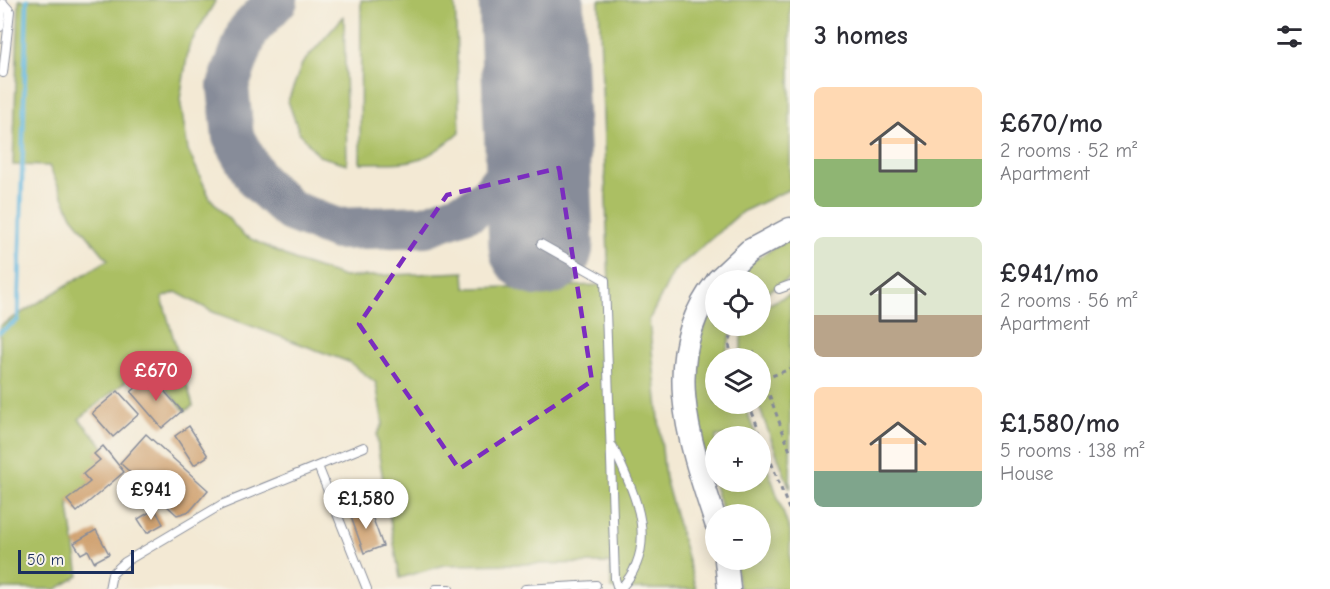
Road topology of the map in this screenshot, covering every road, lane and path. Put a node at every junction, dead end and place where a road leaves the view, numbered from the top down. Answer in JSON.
{"nodes":[{"id":1,"x":2,"y":2,"type":"edge"},
{"id":2,"x":0,"y":27,"type":"edge"},
{"id":3,"x":4,"y":74,"type":"edge"},
{"id":4,"x":790,"y":229,"type":"edge"},
{"id":5,"x":541,"y":244,"type":"dead end"},
{"id":6,"x":729,"y":270,"type":"edge"},
{"id":7,"x":790,"y":285,"type":"edge"},
{"id":8,"x":779,"y":289,"type":"dead end"},
{"id":9,"x":705,"y":297,"type":"edge"},
{"id":10,"x":790,"y":369,"type":"edge"},
{"id":11,"x":771,"y":376,"type":"edge"},
{"id":12,"x":771,"y":398,"type":"edge"},
{"id":13,"x":753,"y":414,"type":"edge"},
{"id":14,"x":612,"y":444,"type":"junction"},
{"id":15,"x":364,"y":447,"type":"dead end"},
{"id":16,"x":790,"y":451,"type":"edge"},
{"id":17,"x":318,"y":466,"type":"junction"},
{"id":18,"x":710,"y":504,"type":"edge"},
{"id":19,"x":790,"y":512,"type":"edge"},
{"id":20,"x":727,"y":570,"type":"edge"},
{"id":21,"x":597,"y":585,"type":"dead end"},
{"id":22,"x":109,"y":589,"type":"edge"},
{"id":23,"x":367,"y":589,"type":"edge"},
{"id":24,"x":436,"y":589,"type":"edge"},
{"id":25,"x":448,"y":589,"type":"edge"},
{"id":26,"x":525,"y":589,"type":"edge"},
{"id":27,"x":619,"y":589,"type":"edge"},
{"id":28,"x":729,"y":589,"type":"edge"}],
"edges":[{"from":1,"to":2,"type":"lane"},
{"from":1,"to":3,"type":"lane"},
{"from":4,"to":6,"type":"street"},
{"from":5,"to":14,"type":"lane"},
{"from":7,"to":8,"type":"lane"},
{"from":9,"to":18,"type":"street"},
{"from":10,"to":11,"type":"path"},
{"from":12,"to":16,"type":"path"},
{"from":13,"to":19,"type":"path"},
{"from":14,"to":27,"type":"lane"},
{"from":14,"to":27,"type":"lane"},
{"from":15,"to":17,"type":"lane"},
{"from":17,"to":22,"type":"lane"},
{"from":17,"to":23,"type":"lane"},
{"from":20,"to":28,"type":"street"},
{"from":21,"to":26,"type":"lane"},
{"from":24,"to":25,"type":"lane"}]}
